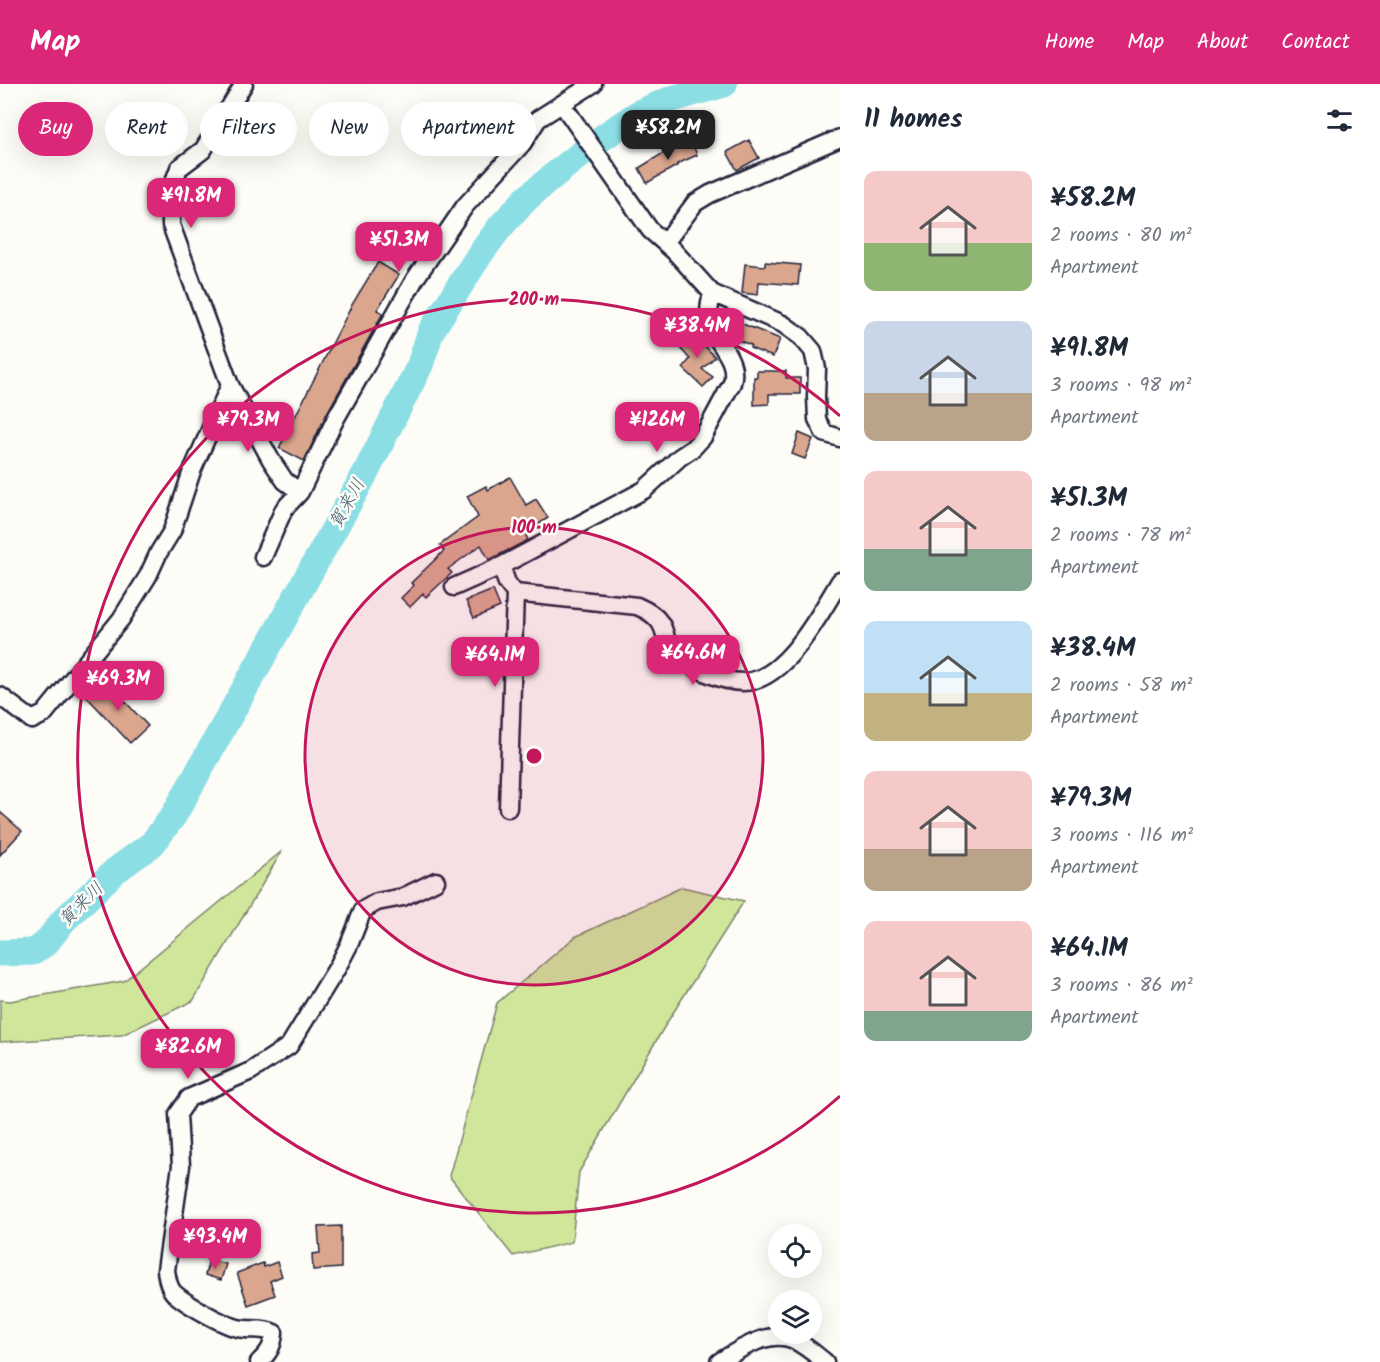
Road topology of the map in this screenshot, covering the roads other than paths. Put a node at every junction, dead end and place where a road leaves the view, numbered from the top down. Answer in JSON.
{"nodes":[{"id":1,"x":244,"y":84,"type":"edge"},
{"id":2,"x":593,"y":84,"type":"edge"},
{"id":3,"x":562,"y":104,"type":"junction"},
{"id":4,"x":840,"y":138,"type":"edge"},
{"id":5,"x":665,"y":243,"type":"junction"},
{"id":6,"x":712,"y":292,"type":"junction"},
{"id":7,"x":230,"y":385,"type":"junction"},
{"id":8,"x":840,"y":438,"type":"edge"},
{"id":9,"x":300,"y":492,"type":"junction"},
{"id":10,"x":262,"y":557,"type":"dead end"},
{"id":11,"x":501,"y":566,"type":"junction"},
{"id":12,"x":840,"y":581,"type":"edge"},
{"id":13,"x":454,"y":587,"type":"dead end"},
{"id":14,"x":515,"y":593,"type":"junction"},
{"id":15,"x":0,"y":696,"type":"edge"},
{"id":16,"x":508,"y":808,"type":"dead end"},
{"id":17,"x":436,"y":881,"type":"dead end"},
{"id":18,"x":259,"y":1362,"type":"edge"},
{"id":19,"x":719,"y":1362,"type":"edge"},
{"id":20,"x":825,"y":1362,"type":"edge"}],
"edges":[{"from":1,"to":7,"type":"street"},
{"from":2,"to":3,"type":"street"},
{"from":3,"to":5,"type":"street"},
{"from":3,"to":9,"type":"street"},
{"from":4,"to":5,"type":"street"},
{"from":5,"to":6,"type":"street"},
{"from":6,"to":8,"type":"street"},
{"from":6,"to":11,"type":"street"},
{"from":7,"to":9,"type":"street"},
{"from":7,"to":15,"type":"street"},
{"from":9,"to":10,"type":"street"},
{"from":11,"to":13,"type":"street"},
{"from":11,"to":14,"type":"street"},
{"from":12,"to":14,"type":"street"},
{"from":14,"to":16,"type":"street"},
{"from":17,"to":18,"type":"street"},
{"from":19,"to":20,"type":"street"}]}
